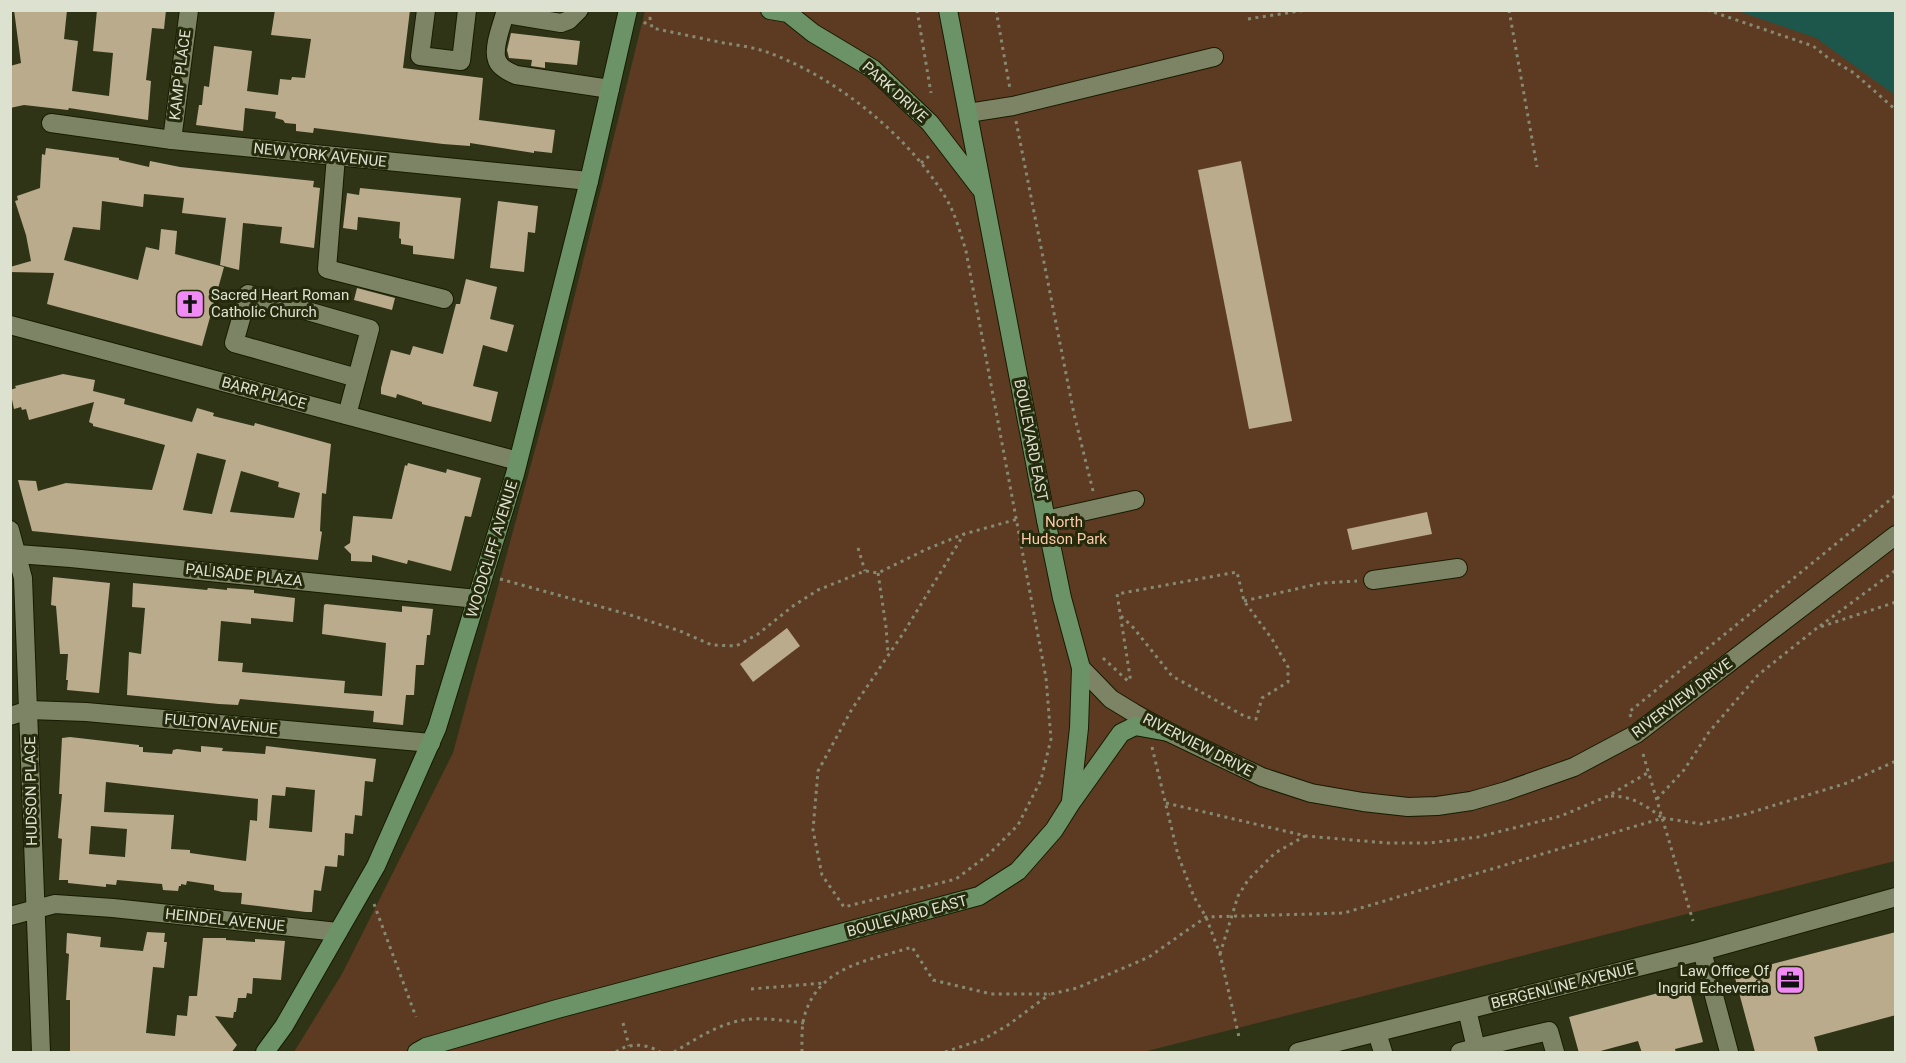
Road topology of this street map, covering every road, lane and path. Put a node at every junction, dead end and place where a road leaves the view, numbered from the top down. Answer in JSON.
{"nodes":[{"id":1,"x":189,"y":10,"type":"edge"},
{"id":2,"x":426,"y":10,"type":"edge"},
{"id":3,"x":467,"y":10,"type":"edge"},
{"id":4,"x":579,"y":10,"type":"edge"},
{"id":5,"x":628,"y":10,"type":"edge"},
{"id":6,"x":917,"y":10,"type":"edge"},
{"id":7,"x":948,"y":10,"type":"edge"},
{"id":8,"x":996,"y":10,"type":"edge"},
{"id":9,"x":1306,"y":10,"type":"edge"},
{"id":10,"x":1509,"y":10,"type":"edge"},
{"id":11,"x":1707,"y":10,"type":"edge"},
{"id":12,"x":783,"y":11,"type":"edge"},
{"id":13,"x":506,"y":12,"type":"edge"},
{"id":14,"x":1248,"y":19,"type":"dead end"},
{"id":15,"x":642,"y":25,"type":"dead end"},
{"id":16,"x":1214,"y":57,"type":"dead end"},
{"id":17,"x":610,"y":89,"type":"junction"},
{"id":18,"x":931,"y":93,"type":"dead end"},
{"id":19,"x":1013,"y":106,"type":"junction"},
{"id":20,"x":1896,"y":110,"type":"edge"},
{"id":21,"x":968,"y":113,"type":"junction"},
{"id":22,"x":51,"y":123,"type":"dead end"},
{"id":23,"x":172,"y":140,"type":"junction"},
{"id":24,"x":336,"y":156,"type":"junction"},
{"id":25,"x":929,"y":156,"type":"dead end"},
{"id":26,"x":921,"y":163,"type":"junction"},
{"id":27,"x":1537,"y":167,"type":"dead end"},
{"id":28,"x":589,"y":181,"type":"junction"},
{"id":29,"x":983,"y":192,"type":"junction"},
{"id":30,"x":444,"y":299,"type":"dead end"},
{"id":31,"x":10,"y":325,"type":"edge"},
{"id":32,"x":357,"y":378,"type":"junction"},
{"id":33,"x":347,"y":415,"type":"junction"},
{"id":34,"x":518,"y":461,"type":"junction"},
{"id":35,"x":1896,"y":495,"type":"edge"},
{"id":36,"x":1135,"y":500,"type":"dead end"},
{"id":37,"x":1098,"y":508,"type":"junction"},
{"id":38,"x":1018,"y":519,"type":"junction"},
{"id":39,"x":1046,"y":520,"type":"junction"},
{"id":40,"x":10,"y":530,"type":"edge"},
{"id":41,"x":964,"y":534,"type":"junction"},
{"id":42,"x":1896,"y":536,"type":"edge"},
{"id":43,"x":858,"y":548,"type":"dead end"},
{"id":44,"x":14,"y":556,"type":"edge"},
{"id":45,"x":1458,"y":568,"type":"dead end"},
{"id":46,"x":1896,"y":570,"type":"edge"},
{"id":47,"x":865,"y":571,"type":"junction"},
{"id":48,"x":878,"y":573,"type":"junction"},
{"id":49,"x":484,"y":575,"type":"junction"},
{"id":50,"x":1373,"y":580,"type":"joint"},
{"id":51,"x":477,"y":598,"type":"junction"},
{"id":52,"x":1244,"y":601,"type":"junction"},
{"id":53,"x":1896,"y":602,"type":"edge"},
{"id":54,"x":1121,"y":616,"type":"junction"},
{"id":55,"x":1817,"y":628,"type":"junction"},
{"id":56,"x":888,"y":656,"type":"junction"},
{"id":57,"x":1103,"y":658,"type":"dead end"},
{"id":58,"x":1081,"y":668,"type":"junction"},
{"id":59,"x":29,"y":710,"type":"junction"},
{"id":60,"x":1629,"y":712,"type":"dead end"},
{"id":61,"x":10,"y":716,"type":"edge"},
{"id":62,"x":1168,"y":732,"type":"junction"},
{"id":63,"x":1148,"y":740,"type":"dead end"},
{"id":64,"x":431,"y":743,"type":"junction"},
{"id":65,"x":1643,"y":754,"type":"dead end"},
{"id":66,"x":1896,"y":761,"type":"edge"},
{"id":67,"x":1649,"y":772,"type":"junction"},
{"id":68,"x":1608,"y":796,"type":"junction"},
{"id":69,"x":1657,"y":799,"type":"junction"},
{"id":70,"x":1071,"y":803,"type":"junction"},
{"id":71,"x":1166,"y":803,"type":"junction"},
{"id":72,"x":1663,"y":818,"type":"junction"},
{"id":73,"x":1306,"y":836,"type":"junction"},
{"id":74,"x":366,"y":883,"type":"junction"},
{"id":75,"x":1896,"y":897,"type":"edge"},
{"id":76,"x":34,"y":909,"type":"junction"},
{"id":77,"x":10,"y":916,"type":"edge"},
{"id":78,"x":1233,"y":916,"type":"junction"},
{"id":79,"x":1206,"y":917,"type":"junction"},
{"id":80,"x":1693,"y":921,"type":"dead end"},
{"id":81,"x":338,"y":932,"type":"junction"},
{"id":82,"x":1702,"y":951,"type":"junction"},
{"id":83,"x":1220,"y":954,"type":"junction"},
{"id":84,"x":823,"y":983,"type":"junction"},
{"id":85,"x":751,"y":989,"type":"dead end"},
{"id":86,"x":1051,"y":994,"type":"junction"},
{"id":87,"x":1467,"y":1010,"type":"junction"},
{"id":88,"x":416,"y":1017,"type":"dead end"},
{"id":89,"x":623,"y":1023,"type":"dead end"},
{"id":90,"x":804,"y":1023,"type":"junction"},
{"id":91,"x":1377,"y":1033,"type":"junction"},
{"id":92,"x":1239,"y":1037,"type":"dead end"},
{"id":93,"x":629,"y":1046,"type":"junction"},
{"id":94,"x":1470,"y":1051,"type":"edge"},
{"id":95,"x":41,"y":1053,"type":"edge"},
{"id":96,"x":265,"y":1053,"type":"edge"},
{"id":97,"x":417,"y":1053,"type":"edge"},
{"id":98,"x":616,"y":1053,"type":"edge"},
{"id":99,"x":660,"y":1053,"type":"edge"},
{"id":100,"x":674,"y":1053,"type":"edge"},
{"id":101,"x":802,"y":1053,"type":"edge"},
{"id":102,"x":945,"y":1053,"type":"edge"},
{"id":103,"x":1298,"y":1053,"type":"edge"},
{"id":104,"x":1383,"y":1053,"type":"edge"},
{"id":105,"x":1555,"y":1053,"type":"edge"},
{"id":106,"x":1729,"y":1053,"type":"edge"}],
"edges":[{"from":1,"to":23,"type":"street","name":"KAMP PLACE"},
{"from":2,"to":3,"type":"street"},
{"from":4,"to":13,"type":"street"},
{"from":5,"to":17,"type":"main road","name":"WOODCLIFF AVENUE"},
{"from":6,"to":18,"type":"path"},
{"from":7,"to":21,"type":"main road","name":"BOULEVARD EAST"},
{"from":8,"to":19,"type":"path"},
{"from":9,"to":14,"type":"path"},
{"from":10,"to":27,"type":"path"},
{"from":11,"to":20,"type":"path"},
{"from":12,"to":29,"type":"main road","name":"PARK DRIVE"},
{"from":13,"to":17,"type":"street"},
{"from":15,"to":26,"type":"path"},
{"from":16,"to":19,"type":"street"},
{"from":17,"to":28,"type":"main road","name":"WOODCLIFF AVENUE"},
{"from":19,"to":21,"type":"street"},
{"from":19,"to":37,"type":"path"},
{"from":21,"to":29,"type":"main road","name":"BOULEVARD EAST"},
{"from":22,"to":23,"type":"street","name":"NEW YORK AVENUE"},
{"from":23,"to":24,"type":"street","name":"NEW YORK AVENUE"},
{"from":24,"to":28,"type":"street","name":"NEW YORK AVENUE"},
{"from":24,"to":30,"type":"street"},
{"from":25,"to":26,"type":"path"},
{"from":26,"to":38,"type":"path"},
{"from":28,"to":34,"type":"main road","name":"WOODCLIFF AVENUE"},
{"from":29,"to":39,"type":"main road","name":"BOULEVARD EAST"},
{"from":31,"to":33,"type":"street","name":"BARR PLACE"},
{"from":32,"to":32,"type":"street"},
{"from":32,"to":33,"type":"street"},
{"from":33,"to":34,"type":"street","name":"BARR PLACE"},
{"from":34,"to":49,"type":"main road","name":"WOODCLIFF AVENUE"},
{"from":35,"to":60,"type":"path"},
{"from":36,"to":37,"type":"street"},
{"from":37,"to":39,"type":"street"},
{"from":38,"to":41,"type":"path"},
{"from":38,"to":56,"type":"path"},
{"from":39,"to":58,"type":"main road","name":"BOULEVARD EAST"},
{"from":40,"to":44,"type":"street","name":"HUDSON PLACE"},
{"from":41,"to":48,"type":"path"},
{"from":41,"to":56,"type":"path"},
{"from":42,"to":62,"type":"street","name":"RIVERVIEW DRIVE"},
{"from":43,"to":47,"type":"path"},
{"from":44,"to":51,"type":"street","name":"PALISADE PLAZA"},
{"from":44,"to":59,"type":"street","name":"HUDSON PLACE"},
{"from":45,"to":50,"type":"street"},
{"from":46,"to":55,"type":"path"},
{"from":47,"to":48,"type":"path"},
{"from":47,"to":49,"type":"path"},
{"from":48,"to":56,"type":"path"},
{"from":49,"to":51,"type":"main road","name":"WOODCLIFF AVENUE"},
{"from":50,"to":52,"type":"path"},
{"from":51,"to":64,"type":"main road","name":"WOODCLIFF AVENUE"},
{"from":52,"to":54,"type":"path"},
{"from":52,"to":54,"type":"path"},
{"from":53,"to":55,"type":"path"},
{"from":54,"to":57,"type":"path"},
{"from":55,"to":69,"type":"path"},
{"from":58,"to":62,"type":"street","name":"RIVERVIEW DRIVE"},
{"from":58,"to":70,"type":"main road","name":"BOULEVARD EAST"},
{"from":59,"to":61,"type":"street","name":"FULTON AVENUE"},
{"from":59,"to":64,"type":"street","name":"FULTON AVENUE"},
{"from":59,"to":76,"type":"street","name":"HUDSON PLACE"},
{"from":62,"to":70,"type":"main road"},
{"from":63,"to":71,"type":"path"},
{"from":64,"to":74,"type":"main road","name":"WOODCLIFF AVENUE"},
{"from":65,"to":67,"type":"path"},
{"from":66,"to":72,"type":"path"},
{"from":67,"to":68,"type":"path"},
{"from":67,"to":69,"type":"path"},
{"from":68,"to":72,"type":"path"},
{"from":68,"to":73,"type":"path"},
{"from":69,"to":72,"type":"path"},
{"from":70,"to":97,"type":"main road","name":"BOULEVARD EAST"},
{"from":71,"to":73,"type":"path"},
{"from":71,"to":79,"type":"path"},
{"from":72,"to":78,"type":"path"},
{"from":72,"to":80,"type":"path"},
{"from":73,"to":78,"type":"path"},
{"from":74,"to":81,"type":"main road","name":"WOODCLIFF AVENUE"},
{"from":74,"to":88,"type":"path"},
{"from":75,"to":82,"type":"street","name":"BERGENLINE AVENUE"},
{"from":76,"to":77,"type":"street","name":"HEINDEL AVENUE"},
{"from":76,"to":81,"type":"street","name":"HEINDEL AVENUE"},
{"from":76,"to":95,"type":"street","name":"HUDSON PLACE"},
{"from":78,"to":79,"type":"path"},
{"from":78,"to":83,"type":"path"},
{"from":79,"to":83,"type":"path"},
{"from":79,"to":86,"type":"path"},
{"from":81,"to":96,"type":"main road","name":"WOODCLIFF AVENUE"},
{"from":82,"to":87,"type":"street","name":"BERGENLINE AVENUE"},
{"from":82,"to":106,"type":"street"},
{"from":83,"to":92,"type":"path"},
{"from":84,"to":85,"type":"path"},
{"from":84,"to":86,"type":"path"},
{"from":84,"to":90,"type":"path"},
{"from":86,"to":102,"type":"path"},
{"from":87,"to":91,"type":"street","name":"BERGENLINE AVENUE"},
{"from":87,"to":94,"type":"street"},
{"from":89,"to":93,"type":"path"},
{"from":90,"to":100,"type":"path"},
{"from":90,"to":101,"type":"path"},
{"from":91,"to":103,"type":"street","name":"BERGENLINE AVENUE"},
{"from":91,"to":104,"type":"street"},
{"from":93,"to":98,"type":"path"},
{"from":93,"to":99,"type":"path"},
{"from":94,"to":105,"type":"street"}]}
